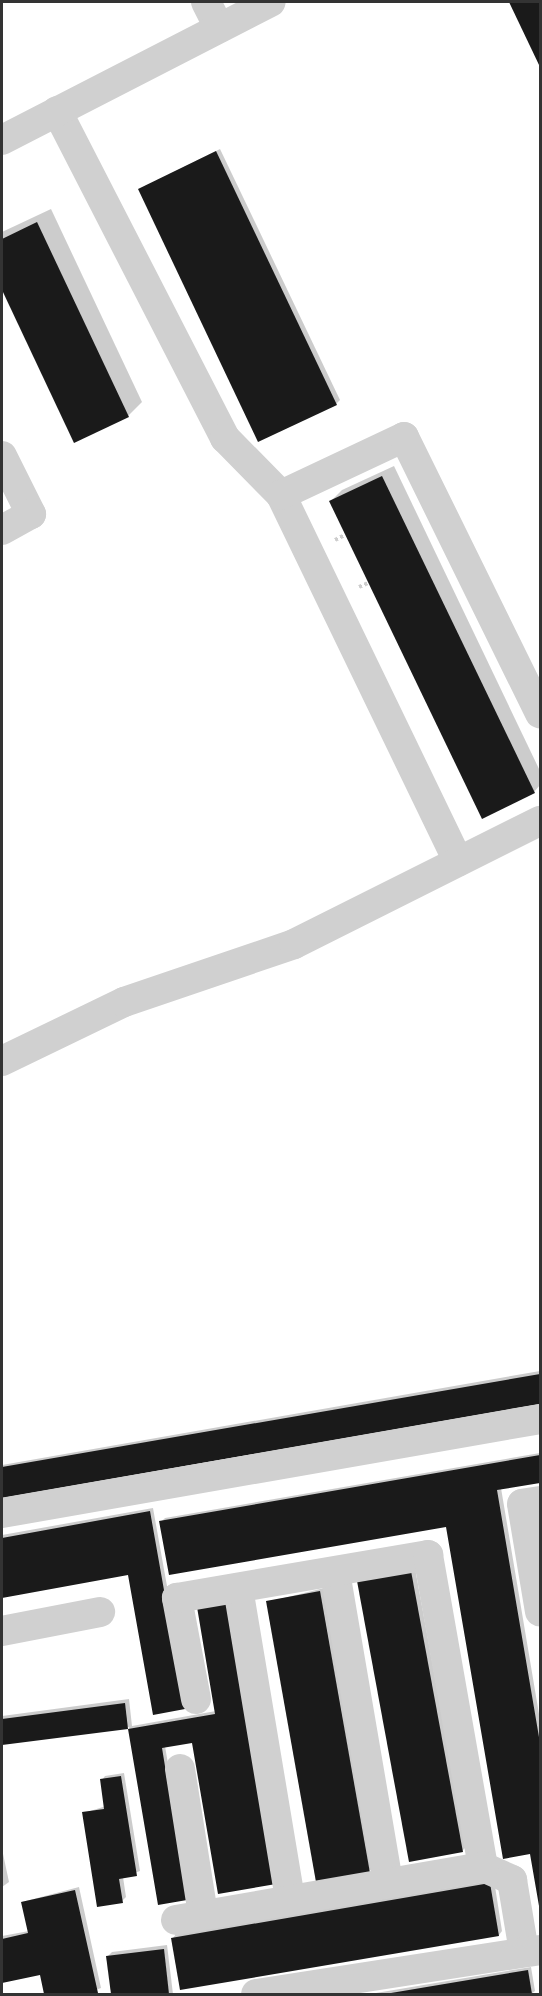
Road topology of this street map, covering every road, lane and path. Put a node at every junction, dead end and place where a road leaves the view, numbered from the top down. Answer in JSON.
{"nodes":[{"id":1,"x":206,"y":2,"type":"edge"},
{"id":2,"x":271,"y":2,"type":"edge"},
{"id":3,"x":219,"y":28,"type":"junction"},
{"id":4,"x":57,"y":111,"type":"junction"},
{"id":5,"x":2,"y":140,"type":"edge"},
{"id":6,"x":2,"y":456,"type":"edge"},
{"id":7,"x":280,"y":495,"type":"junction"},
{"id":8,"x":2,"y":530,"type":"edge"},
{"id":9,"x":540,"y":713,"type":"edge"},
{"id":10,"x":540,"y":821,"type":"edge"},
{"id":11,"x":458,"y":861,"type":"junction"},
{"id":12,"x":2,"y":1061,"type":"edge"},
{"id":13,"x":540,"y":1419,"type":"edge"},
{"id":14,"x":540,"y":1501,"type":"edge"},
{"id":15,"x":2,"y":1513,"type":"edge"},
{"id":16,"x":335,"y":1572,"type":"junction"},
{"id":17,"x":238,"y":1588,"type":"junction"},
{"id":18,"x":540,"y":1611,"type":"edge"},
{"id":19,"x":100,"y":1612,"type":"dead end"},
{"id":20,"x":2,"y":1631,"type":"edge"},
{"id":21,"x":196,"y":1699,"type":"dead end"},
{"id":22,"x":180,"y":1770,"type":"dead end"},
{"id":23,"x":483,"y":1867,"type":"junction"},
{"id":24,"x":388,"y":1883,"type":"junction"},
{"id":25,"x":290,"y":1899,"type":"junction"},
{"id":26,"x":532,"y":1951,"type":"edge"},
{"id":27,"x":256,"y":1995,"type":"edge"}],
"edges":[{"from":1,"to":3,"type":"street"},
{"from":2,"to":3,"type":"street"},
{"from":3,"to":4,"type":"street"},
{"from":4,"to":5,"type":"street"},
{"from":4,"to":7,"type":"street"},
{"from":6,"to":8,"type":"street"},
{"from":7,"to":9,"type":"street"},
{"from":7,"to":11,"type":"street"},
{"from":10,"to":11,"type":"street"},
{"from":11,"to":12,"type":"street"},
{"from":13,"to":15,"type":"street"},
{"from":14,"to":18,"type":"street"},
{"from":16,"to":17,"type":"street"},
{"from":16,"to":23,"type":"street"},
{"from":16,"to":24,"type":"street"},
{"from":17,"to":21,"type":"street"},
{"from":17,"to":25,"type":"street"},
{"from":19,"to":20,"type":"street"},
{"from":22,"to":25,"type":"street"},
{"from":23,"to":24,"type":"street"},
{"from":23,"to":26,"type":"street"},
{"from":24,"to":25,"type":"street"},
{"from":26,"to":27,"type":"street"}]}
